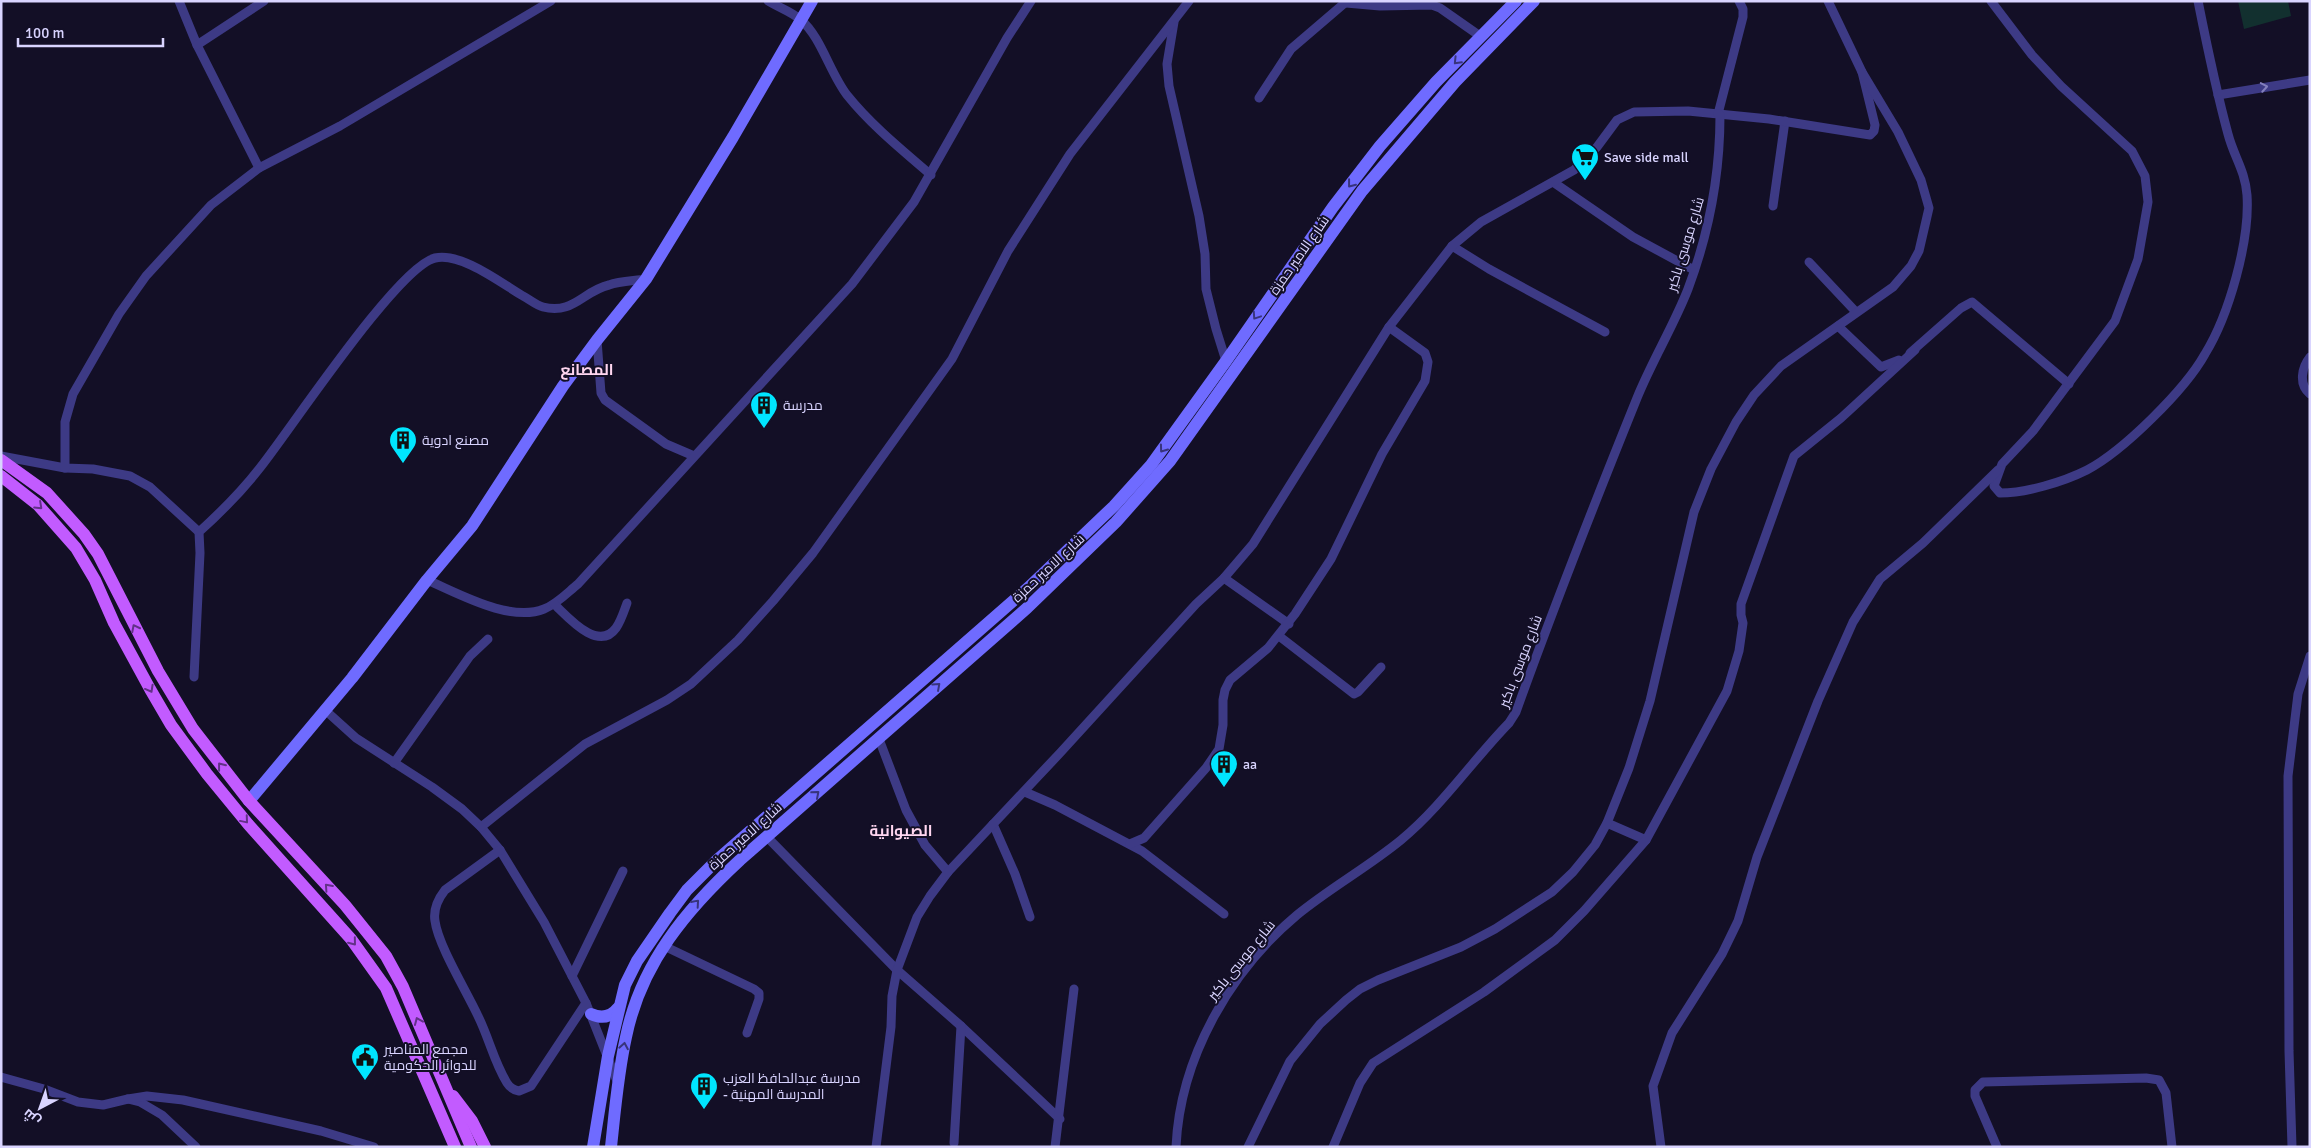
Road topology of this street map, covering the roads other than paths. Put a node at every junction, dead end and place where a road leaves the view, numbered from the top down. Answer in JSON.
{"nodes":[{"id":1,"x":179,"y":1,"type":"edge"},
{"id":2,"x":264,"y":1,"type":"edge"},
{"id":3,"x":552,"y":1,"type":"edge"},
{"id":4,"x":768,"y":1,"type":"edge"},
{"id":5,"x":812,"y":1,"type":"edge"},
{"id":6,"x":1031,"y":1,"type":"edge"},
{"id":7,"x":1189,"y":1,"type":"edge"},
{"id":8,"x":1516,"y":1,"type":"edge"},
{"id":9,"x":1534,"y":1,"type":"edge"},
{"id":10,"x":1739,"y":1,"type":"edge"},
{"id":11,"x":1828,"y":1,"type":"edge"},
{"id":12,"x":1991,"y":1,"type":"edge"},
{"id":13,"x":2198,"y":1,"type":"edge"},
{"id":14,"x":1347,"y":2,"type":"edge"},
{"id":15,"x":801,"y":20,"type":"junction"},
{"id":16,"x":1175,"y":21,"type":"junction"},
{"id":17,"x":1480,"y":36,"type":"junction"},
{"id":18,"x":197,"y":45,"type":"junction"},
{"id":19,"x":1862,"y":72,"type":"junction"},
{"id":20,"x":2310,"y":80,"type":"edge"},
{"id":21,"x":2218,"y":95,"type":"junction"},
{"id":22,"x":1259,"y":98,"type":"dead end"},
{"id":23,"x":1718,"y":114,"type":"junction"},
{"id":24,"x":1785,"y":121,"type":"junction"},
{"id":25,"x":259,"y":168,"type":"junction"},
{"id":26,"x":930,"y":175,"type":"junction"},
{"id":27,"x":1553,"y":182,"type":"junction"},
{"id":28,"x":1773,"y":206,"type":"dead end"},
{"id":29,"x":1452,"y":246,"type":"junction"},
{"id":30,"x":1809,"y":262,"type":"dead end"},
{"id":31,"x":1694,"y":270,"type":"junction"},
{"id":32,"x":646,"y":279,"type":"junction"},
{"id":33,"x":1280,"y":283,"type":"junction"},
{"id":34,"x":1292,"y":291,"type":"junction"},
{"id":35,"x":1856,"y":312,"type":"junction"},
{"id":36,"x":1838,"y":326,"type":"junction"},
{"id":37,"x":1389,"y":327,"type":"junction"},
{"id":38,"x":1605,"y":332,"type":"dead end"},
{"id":39,"x":597,"y":340,"type":"junction"},
{"id":40,"x":1916,"y":350,"type":"junction"},
{"id":41,"x":2310,"y":357,"type":"edge"},
{"id":42,"x":1226,"y":361,"type":"junction"},
{"id":43,"x":2069,"y":384,"type":"junction"},
{"id":44,"x":2310,"y":394,"type":"edge"},
{"id":45,"x":1,"y":456,"type":"edge"},
{"id":46,"x":694,"y":456,"type":"junction"},
{"id":47,"x":1,"y":460,"type":"edge"},
{"id":48,"x":65,"y":468,"type":"junction"},
{"id":49,"x":1999,"y":469,"type":"junction"},
{"id":50,"x":1,"y":476,"type":"edge"},
{"id":51,"x":199,"y":532,"type":"junction"},
{"id":52,"x":1224,"y":578,"type":"junction"},
{"id":53,"x":427,"y":580,"type":"junction"},
{"id":54,"x":627,"y":603,"type":"dead end"},
{"id":55,"x":554,"y":604,"type":"junction"},
{"id":56,"x":1289,"y":624,"type":"junction"},
{"id":57,"x":1279,"y":636,"type":"junction"},
{"id":58,"x":488,"y":639,"type":"dead end"},
{"id":59,"x":2310,"y":656,"type":"edge"},
{"id":60,"x":1381,"y":667,"type":"dead end"},
{"id":61,"x":194,"y":676,"type":"dead end"},
{"id":62,"x":325,"y":710,"type":"junction"},
{"id":63,"x":879,"y":739,"type":"junction"},
{"id":64,"x":394,"y":763,"type":"junction"},
{"id":65,"x":1025,"y":792,"type":"junction"},
{"id":66,"x":249,"y":801,"type":"junction"},
{"id":67,"x":1607,"y":823,"type":"junction"},
{"id":68,"x":993,"y":824,"type":"junction"},
{"id":69,"x":481,"y":827,"type":"junction"},
{"id":70,"x":766,"y":837,"type":"junction"},
{"id":71,"x":1646,"y":840,"type":"junction"},
{"id":72,"x":1130,"y":844,"type":"junction"},
{"id":73,"x":500,"y":850,"type":"junction"},
{"id":74,"x":623,"y":871,"type":"dead end"},
{"id":75,"x":948,"y":872,"type":"junction"},
{"id":76,"x":1224,"y":914,"type":"dead end"},
{"id":77,"x":1030,"y":917,"type":"dead end"},
{"id":78,"x":664,"y":946,"type":"junction"},
{"id":79,"x":897,"y":970,"type":"junction"},
{"id":80,"x":572,"y":976,"type":"junction"},
{"id":81,"x":1074,"y":990,"type":"dead end"},
{"id":82,"x":588,"y":1008,"type":"junction"},
{"id":83,"x":618,"y":1008,"type":"junction"},
{"id":84,"x":961,"y":1026,"type":"junction"},
{"id":85,"x":747,"y":1033,"type":"dead end"},
{"id":86,"x":608,"y":1056,"type":"junction"},
{"id":87,"x":1,"y":1077,"type":"edge"},
{"id":88,"x":618,"y":1082,"type":"junction"},
{"id":89,"x":446,"y":1089,"type":"junction"},
{"id":90,"x":128,"y":1099,"type":"junction"},
{"id":91,"x":1060,"y":1118,"type":"junction"},
{"id":92,"x":596,"y":1125,"type":"junction"},
{"id":93,"x":613,"y":1128,"type":"junction"},
{"id":94,"x":954,"y":1143,"type":"dead end"},
{"id":95,"x":196,"y":1147,"type":"edge"},
{"id":96,"x":374,"y":1147,"type":"edge"},
{"id":97,"x":455,"y":1147,"type":"edge"},
{"id":98,"x":471,"y":1147,"type":"edge"},
{"id":99,"x":485,"y":1147,"type":"edge"},
{"id":100,"x":593,"y":1147,"type":"edge"},
{"id":101,"x":611,"y":1147,"type":"edge"},
{"id":102,"x":876,"y":1147,"type":"edge"},
{"id":103,"x":1055,"y":1147,"type":"edge"},
{"id":104,"x":1176,"y":1147,"type":"edge"},
{"id":105,"x":1248,"y":1147,"type":"edge"},
{"id":106,"x":1333,"y":1147,"type":"edge"},
{"id":107,"x":1660,"y":1147,"type":"edge"},
{"id":108,"x":1997,"y":1147,"type":"edge"},
{"id":109,"x":2172,"y":1147,"type":"edge"},
{"id":110,"x":2292,"y":1147,"type":"edge"}],
"edges":[{"from":1,"to":18,"type":"street"},
{"from":2,"to":18,"type":"street"},
{"from":3,"to":25,"type":"street"},
{"from":4,"to":15,"type":"street"},
{"from":5,"to":15,"type":"main road"},
{"from":6,"to":26,"type":"street"},
{"from":7,"to":16,"type":"street"},
{"from":8,"to":17,"type":"main road","name":"شارع الامير حمزة"},
{"from":9,"to":34,"type":"main road","name":"شارع الامير حمزة"},
{"from":10,"to":23,"type":"street"},
{"from":11,"to":19,"type":"street"},
{"from":12,"to":43,"type":"street"},
{"from":13,"to":21,"type":"street"},
{"from":14,"to":17,"type":"street"},
{"from":14,"to":22,"type":"street"},
{"from":15,"to":26,"type":"street"},
{"from":15,"to":32,"type":"main road"},
{"from":16,"to":42,"type":"street"},
{"from":16,"to":69,"type":"street"},
{"from":17,"to":33,"type":"main road","name":"شارع الامير حمزة","one_way":true},
{"from":18,"to":25,"type":"street"},
{"from":19,"to":24,"type":"street"},
{"from":19,"to":35,"type":"street"},
{"from":21,"to":20,"type":"street","one_way":true},
{"from":21,"to":49,"type":"street"},
{"from":23,"to":24,"type":"street"},
{"from":23,"to":27,"type":"street"},
{"from":23,"to":31,"type":"street","name":"شارع موسى باكير"},
{"from":24,"to":28,"type":"street"},
{"from":25,"to":48,"type":"street"},
{"from":26,"to":46,"type":"street"},
{"from":27,"to":29,"type":"street"},
{"from":27,"to":31,"type":"street"},
{"from":29,"to":37,"type":"street"},
{"from":29,"to":38,"type":"street"},
{"from":30,"to":35,"type":"street"},
{"from":31,"to":104,"type":"street","name":"شارع موسى باكير"},
{"from":32,"to":39,"type":"main road"},
{"from":32,"to":51,"type":"street"},
{"from":33,"to":34,"type":"main road"},
{"from":33,"to":42,"type":"main road","name":"شارع الامير حمزة","one_way":true},
{"from":63,"to":34,"type":"main road","name":"شارع الامير حمزة","one_way":true},
{"from":35,"to":36,"type":"street"},
{"from":36,"to":40,"type":"street"},
{"from":36,"to":67,"type":"street"},
{"from":37,"to":52,"type":"street"},
{"from":37,"to":56,"type":"street"},
{"from":39,"to":46,"type":"street"},
{"from":39,"to":53,"type":"main road"},
{"from":40,"to":43,"type":"street"},
{"from":40,"to":71,"type":"street"},
{"from":41,"to":44,"type":"street"},
{"from":42,"to":83,"type":"main road","name":"شارع الامير حمزة","one_way":true},
{"from":43,"to":49,"type":"street"},
{"from":45,"to":48,"type":"street"},
{"from":46,"to":55,"type":"street"},
{"from":66,"to":47,"type":"main road","one_way":true},
{"from":48,"to":51,"type":"street"},
{"from":49,"to":107,"type":"street"},
{"from":50,"to":97,"type":"main road","one_way":true},
{"from":51,"to":61,"type":"street"},
{"from":52,"to":56,"type":"street"},
{"from":52,"to":65,"type":"street"},
{"from":53,"to":55,"type":"street"},
{"from":53,"to":62,"type":"main road"},
{"from":54,"to":55,"type":"street"},
{"from":56,"to":57,"type":"street"},
{"from":57,"to":60,"type":"street"},
{"from":57,"to":72,"type":"street"},
{"from":58,"to":64,"type":"street"},
{"from":59,"to":110,"type":"street"},
{"from":62,"to":64,"type":"street"},
{"from":62,"to":66,"type":"main road"},
{"from":70,"to":63,"type":"main road","name":"شارع الامير حمزة","one_way":true},
{"from":63,"to":75,"type":"street"},
{"from":64,"to":69,"type":"street"},
{"from":65,"to":68,"type":"street"},
{"from":65,"to":72,"type":"street"},
{"from":89,"to":66,"type":"main road","one_way":true},
{"from":67,"to":71,"type":"street"},
{"from":67,"to":105,"type":"street"},
{"from":68,"to":75,"type":"street"},
{"from":68,"to":77,"type":"street"},
{"from":69,"to":73,"type":"street"},
{"from":78,"to":70,"type":"main road","name":"شارع الامير حمزة","one_way":true},
{"from":70,"to":79,"type":"street"},
{"from":71,"to":106,"type":"street"},
{"from":72,"to":76,"type":"street"},
{"from":73,"to":80,"type":"street"},
{"from":73,"to":82,"type":"street"},
{"from":74,"to":80,"type":"street"},
{"from":75,"to":79,"type":"street"},
{"from":78,"to":85,"type":"street"},
{"from":88,"to":78,"type":"main road","name":"شارع الامير حمزة","one_way":true},
{"from":79,"to":84,"type":"street"},
{"from":79,"to":102,"type":"street"},
{"from":80,"to":82,"type":"street"},
{"from":81,"to":91,"type":"street"},
{"from":82,"to":83,"type":"main road"},
{"from":82,"to":86,"type":"street"},
{"from":83,"to":86,"type":"main road","name":"شارع الامير حمزة"},
{"from":84,"to":91,"type":"street"},
{"from":84,"to":94,"type":"street"},
{"from":86,"to":88,"type":"street"},
{"from":86,"to":92,"type":"main road","name":"شارع الامير حمزة"},
{"from":87,"to":90,"type":"street"},
{"from":88,"to":93,"type":"main road","name":"شارع الامير حمزة"},
{"from":89,"to":98,"type":"main road"},
{"from":89,"to":99,"type":"main road"},
{"from":90,"to":95,"type":"street"},
{"from":90,"to":96,"type":"street"},
{"from":91,"to":103,"type":"street"},
{"from":92,"to":93,"type":"main road"},
{"from":92,"to":100,"type":"main road","name":"شارع الامير حمزة"},
{"from":93,"to":101,"type":"main road","name":"شارع الامير حمزة"},
{"from":108,"to":109,"type":"street"}]}
